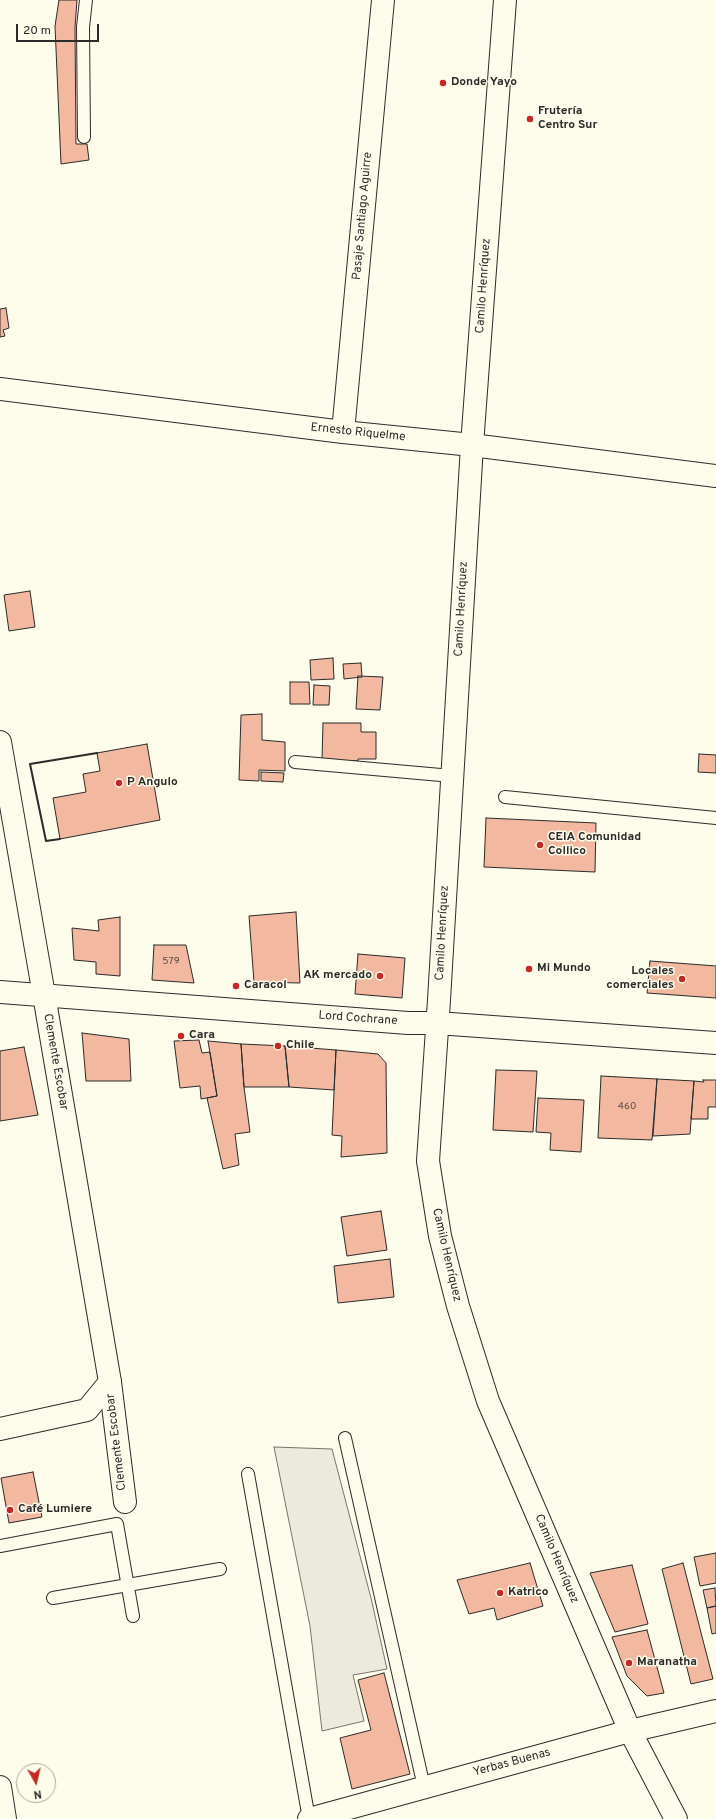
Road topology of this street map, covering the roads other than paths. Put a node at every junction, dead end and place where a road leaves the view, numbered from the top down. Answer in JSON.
{"nodes":[{"id":1,"x":86,"y":0,"type":"edge"},
{"id":2,"x":382,"y":0,"type":"edge"},
{"id":3,"x":505,"y":0,"type":"edge"},
{"id":4,"x":84,"y":137,"type":"dead end"},
{"id":5,"x":0,"y":389,"type":"edge"},
{"id":6,"x":344,"y":432,"type":"junction"},
{"id":7,"x":472,"y":445,"type":"junction"},
{"id":8,"x":716,"y":476,"type":"edge"},
{"id":9,"x":0,"y":742,"type":"edge"},
{"id":10,"x":295,"y":762,"type":"dead end"},
{"id":11,"x":452,"y":776,"type":"junction"},
{"id":12,"x":505,"y":797,"type":"dead end"},
{"id":13,"x":716,"y":818,"type":"edge"},
{"id":14,"x":0,"y":992,"type":"edge"},
{"id":15,"x":44,"y":995,"type":"junction"},
{"id":16,"x":437,"y":1023,"type":"junction"},
{"id":17,"x":716,"y":1043,"type":"edge"},
{"id":18,"x":110,"y":1382,"type":"junction"},
{"id":19,"x":0,"y":1429,"type":"edge"},
{"id":20,"x":345,"y":1438,"type":"dead end"},
{"id":21,"x":248,"y":1474,"type":"dead end"},
{"id":22,"x":124,"y":1502,"type":"dead end"},
{"id":23,"x":0,"y":1546,"type":"edge"},
{"id":24,"x":220,"y":1569,"type":"dead end"},
{"id":25,"x":129,"y":1585,"type":"junction"},
{"id":26,"x":53,"y":1598,"type":"dead end"},
{"id":27,"x":133,"y":1616,"type":"dead end"},
{"id":28,"x":716,"y":1711,"type":"edge"},
{"id":29,"x":630,"y":1731,"type":"junction"},
{"id":30,"x":0,"y":1787,"type":"edge"},
{"id":31,"x":424,"y":1787,"type":"junction"},
{"id":32,"x":5,"y":1819,"type":"edge"},
{"id":33,"x":309,"y":1819,"type":"edge"},
{"id":34,"x":676,"y":1819,"type":"edge"}],
"edges":[{"from":1,"to":4,"type":"lane"},
{"from":2,"to":6,"type":"street","name":"Pasaje Santiago Aguirre"},
{"from":3,"to":7,"type":"street","name":"Camilo Henríquez"},
{"from":5,"to":6,"type":"street","name":"Ernesto Riquelme"},
{"from":6,"to":7,"type":"street","name":"Ernesto Riquelme"},
{"from":7,"to":8,"type":"street","name":"Ernesto Riquelme"},
{"from":7,"to":11,"type":"street","name":"Camilo Henríquez"},
{"from":9,"to":15,"type":"street","name":"Clemente Escobar"},
{"from":10,"to":11,"type":"lane"},
{"from":11,"to":16,"type":"street","name":"Camilo Henríquez"},
{"from":12,"to":13,"type":"lane"},
{"from":14,"to":15,"type":"street","name":"Lord Cochrane"},
{"from":15,"to":16,"type":"street","name":"Lord Cochrane"},
{"from":15,"to":18,"type":"street","name":"Clemente Escobar"},
{"from":16,"to":17,"type":"street","name":"Lord Cochrane"},
{"from":16,"to":29,"type":"street","name":"Camilo Henríquez"},
{"from":18,"to":19,"type":"street","name":"Clemente Escobar"},
{"from":18,"to":22,"type":"street","name":"Clemente Escobar"},
{"from":20,"to":31,"type":"lane"},
{"from":21,"to":33,"type":"lane"},
{"from":23,"to":25,"type":"lane"},
{"from":24,"to":25,"type":"lane"},
{"from":25,"to":26,"type":"lane"},
{"from":25,"to":27,"type":"lane"},
{"from":28,"to":29,"type":"street","name":"Yerbas Buenas"},
{"from":29,"to":31,"type":"street","name":"Yerbas Buenas"},
{"from":29,"to":34,"type":"street","name":"Camilo Henríquez"},
{"from":30,"to":32,"type":"street"},
{"from":31,"to":33,"type":"street","name":"Yerbas Buenas"}]}
